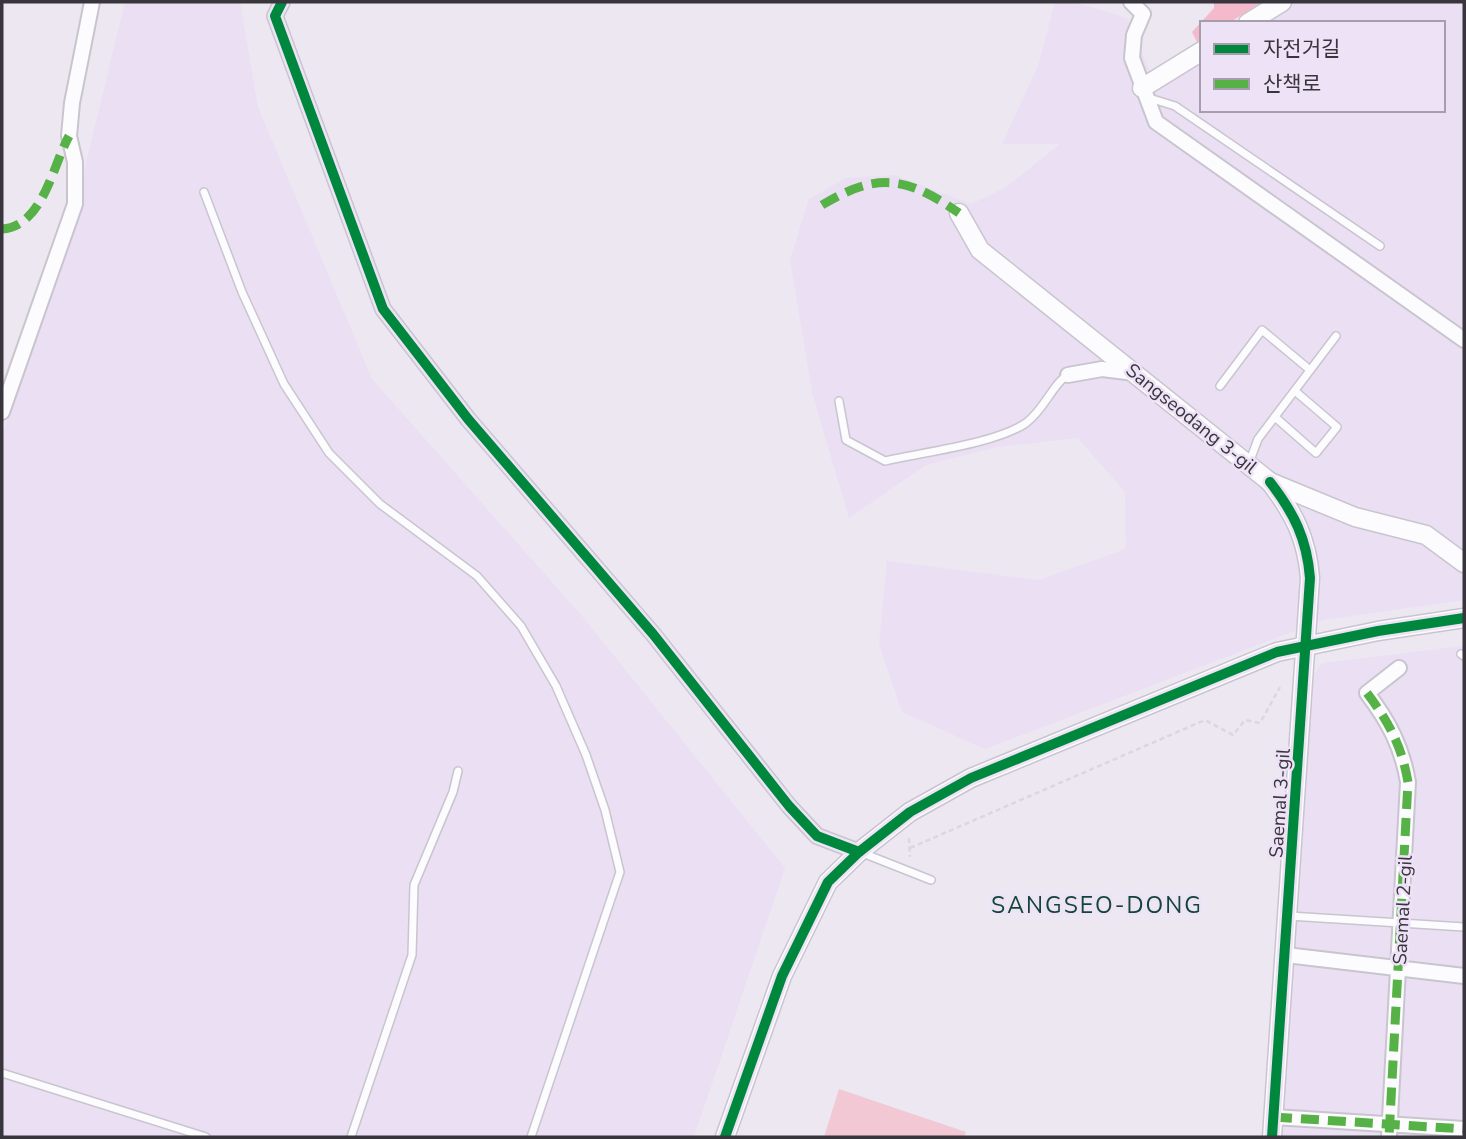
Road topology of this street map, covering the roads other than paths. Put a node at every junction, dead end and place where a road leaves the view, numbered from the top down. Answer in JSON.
{"nodes":[{"id":1,"x":92,"y":2,"type":"edge"},
{"id":2,"x":282,"y":2,"type":"edge"},
{"id":3,"x":1131,"y":2,"type":"edge"},
{"id":4,"x":1282,"y":2,"type":"edge"},
{"id":5,"x":1251,"y":21,"type":"edge"},
{"id":6,"x":1200,"y":52,"type":"edge"},
{"id":7,"x":1144,"y":93,"type":"junction"},
{"id":8,"x":204,"y":192,"type":"dead end"},
{"id":9,"x":959,"y":212,"type":"dead end"},
{"id":10,"x":1380,"y":246,"type":"dead end"},
{"id":11,"x":1336,"y":337,"type":"dead end"},
{"id":12,"x":1464,"y":340,"type":"edge"},
{"id":13,"x":1310,"y":370,"type":"junction"},
{"id":14,"x":1137,"y":373,"type":"junction"},
{"id":15,"x":1068,"y":375,"type":"joint"},
{"id":16,"x":1220,"y":386,"type":"dead end"},
{"id":17,"x":1295,"y":391,"type":"junction"},
{"id":18,"x":839,"y":401,"type":"dead end"},
{"id":19,"x":2,"y":412,"type":"edge"},
{"id":20,"x":1275,"y":417,"type":"junction"},
{"id":21,"x":1248,"y":464,"type":"junction"},
{"id":22,"x":1270,"y":482,"type":"junction"},
{"id":23,"x":1464,"y":563,"type":"edge"},
{"id":24,"x":1464,"y":618,"type":"edge"},
{"id":25,"x":1303,"y":645,"type":"junction"},
{"id":26,"x":1399,"y":668,"type":"dead end"},
{"id":27,"x":458,"y":771,"type":"dead end"},
{"id":28,"x":859,"y":852,"type":"junction"},
{"id":29,"x":931,"y":880,"type":"dead end"},
{"id":30,"x":1289,"y":916,"type":"junction"},
{"id":31,"x":1402,"y":923,"type":"junction"},
{"id":32,"x":1464,"y":927,"type":"edge"},
{"id":33,"x":1286,"y":955,"type":"junction"},
{"id":34,"x":1399,"y":968,"type":"junction"},
{"id":35,"x":1464,"y":976,"type":"edge"},
{"id":36,"x":2,"y":1073,"type":"edge"},
{"id":37,"x":1274,"y":1117,"type":"junction"},
{"id":38,"x":1464,"y":1129,"type":"edge"},
{"id":39,"x":1390,"y":1131,"type":"edge"},
{"id":40,"x":206,"y":1137,"type":"edge"},
{"id":41,"x":351,"y":1137,"type":"edge"},
{"id":42,"x":531,"y":1137,"type":"edge"},
{"id":43,"x":725,"y":1137,"type":"edge"},
{"id":44,"x":1272,"y":1137,"type":"edge"}],
"edges":[{"from":1,"to":19,"type":"street"},
{"from":2,"to":28,"type":"street"},
{"from":3,"to":7,"type":"street"},
{"from":4,"to":5,"type":"street"},
{"from":6,"to":7,"type":"street"},
{"from":7,"to":10,"type":"lane"},
{"from":7,"to":12,"type":"street"},
{"from":8,"to":42,"type":"lane"},
{"from":9,"to":14,"type":"street","name":"Sangseodang 3-gil"},
{"from":11,"to":13,"type":"lane"},
{"from":13,"to":16,"type":"lane"},
{"from":13,"to":17,"type":"lane"},
{"from":14,"to":15,"type":"street"},
{"from":14,"to":21,"type":"street","name":"Sangseodang 3-gil"},
{"from":15,"to":18,"type":"lane"},
{"from":17,"to":20,"type":"lane"},
{"from":17,"to":20,"type":"lane"},
{"from":20,"to":21,"type":"lane"},
{"from":21,"to":22,"type":"street","name":"Sangseodang 3-gil"},
{"from":22,"to":23,"type":"street","name":"Sangseodang 3-gil"},
{"from":22,"to":25,"type":"street","name":"Saemal 3-gil"},
{"from":24,"to":25,"type":"street"},
{"from":25,"to":28,"type":"street"},
{"from":25,"to":30,"type":"street","name":"Saemal 3-gil"},
{"from":26,"to":31,"type":"street","name":"Saemal 2-gil"},
{"from":27,"to":41,"type":"lane"},
{"from":28,"to":29,"type":"lane"},
{"from":28,"to":43,"type":"street"},
{"from":30,"to":31,"type":"lane"},
{"from":30,"to":33,"type":"street","name":"Saemal 3-gil"},
{"from":31,"to":32,"type":"lane"},
{"from":31,"to":34,"type":"street","name":"Saemal 2-gil"},
{"from":33,"to":34,"type":"street"},
{"from":33,"to":37,"type":"street","name":"Saemal 3-gil"},
{"from":34,"to":35,"type":"street"},
{"from":34,"to":39,"type":"street","name":"Saemal 2-gil"},
{"from":36,"to":40,"type":"lane"},
{"from":37,"to":39,"type":"street"},
{"from":37,"to":44,"type":"street","name":"Saemal 3-gil"},
{"from":38,"to":39,"type":"street"}]}
